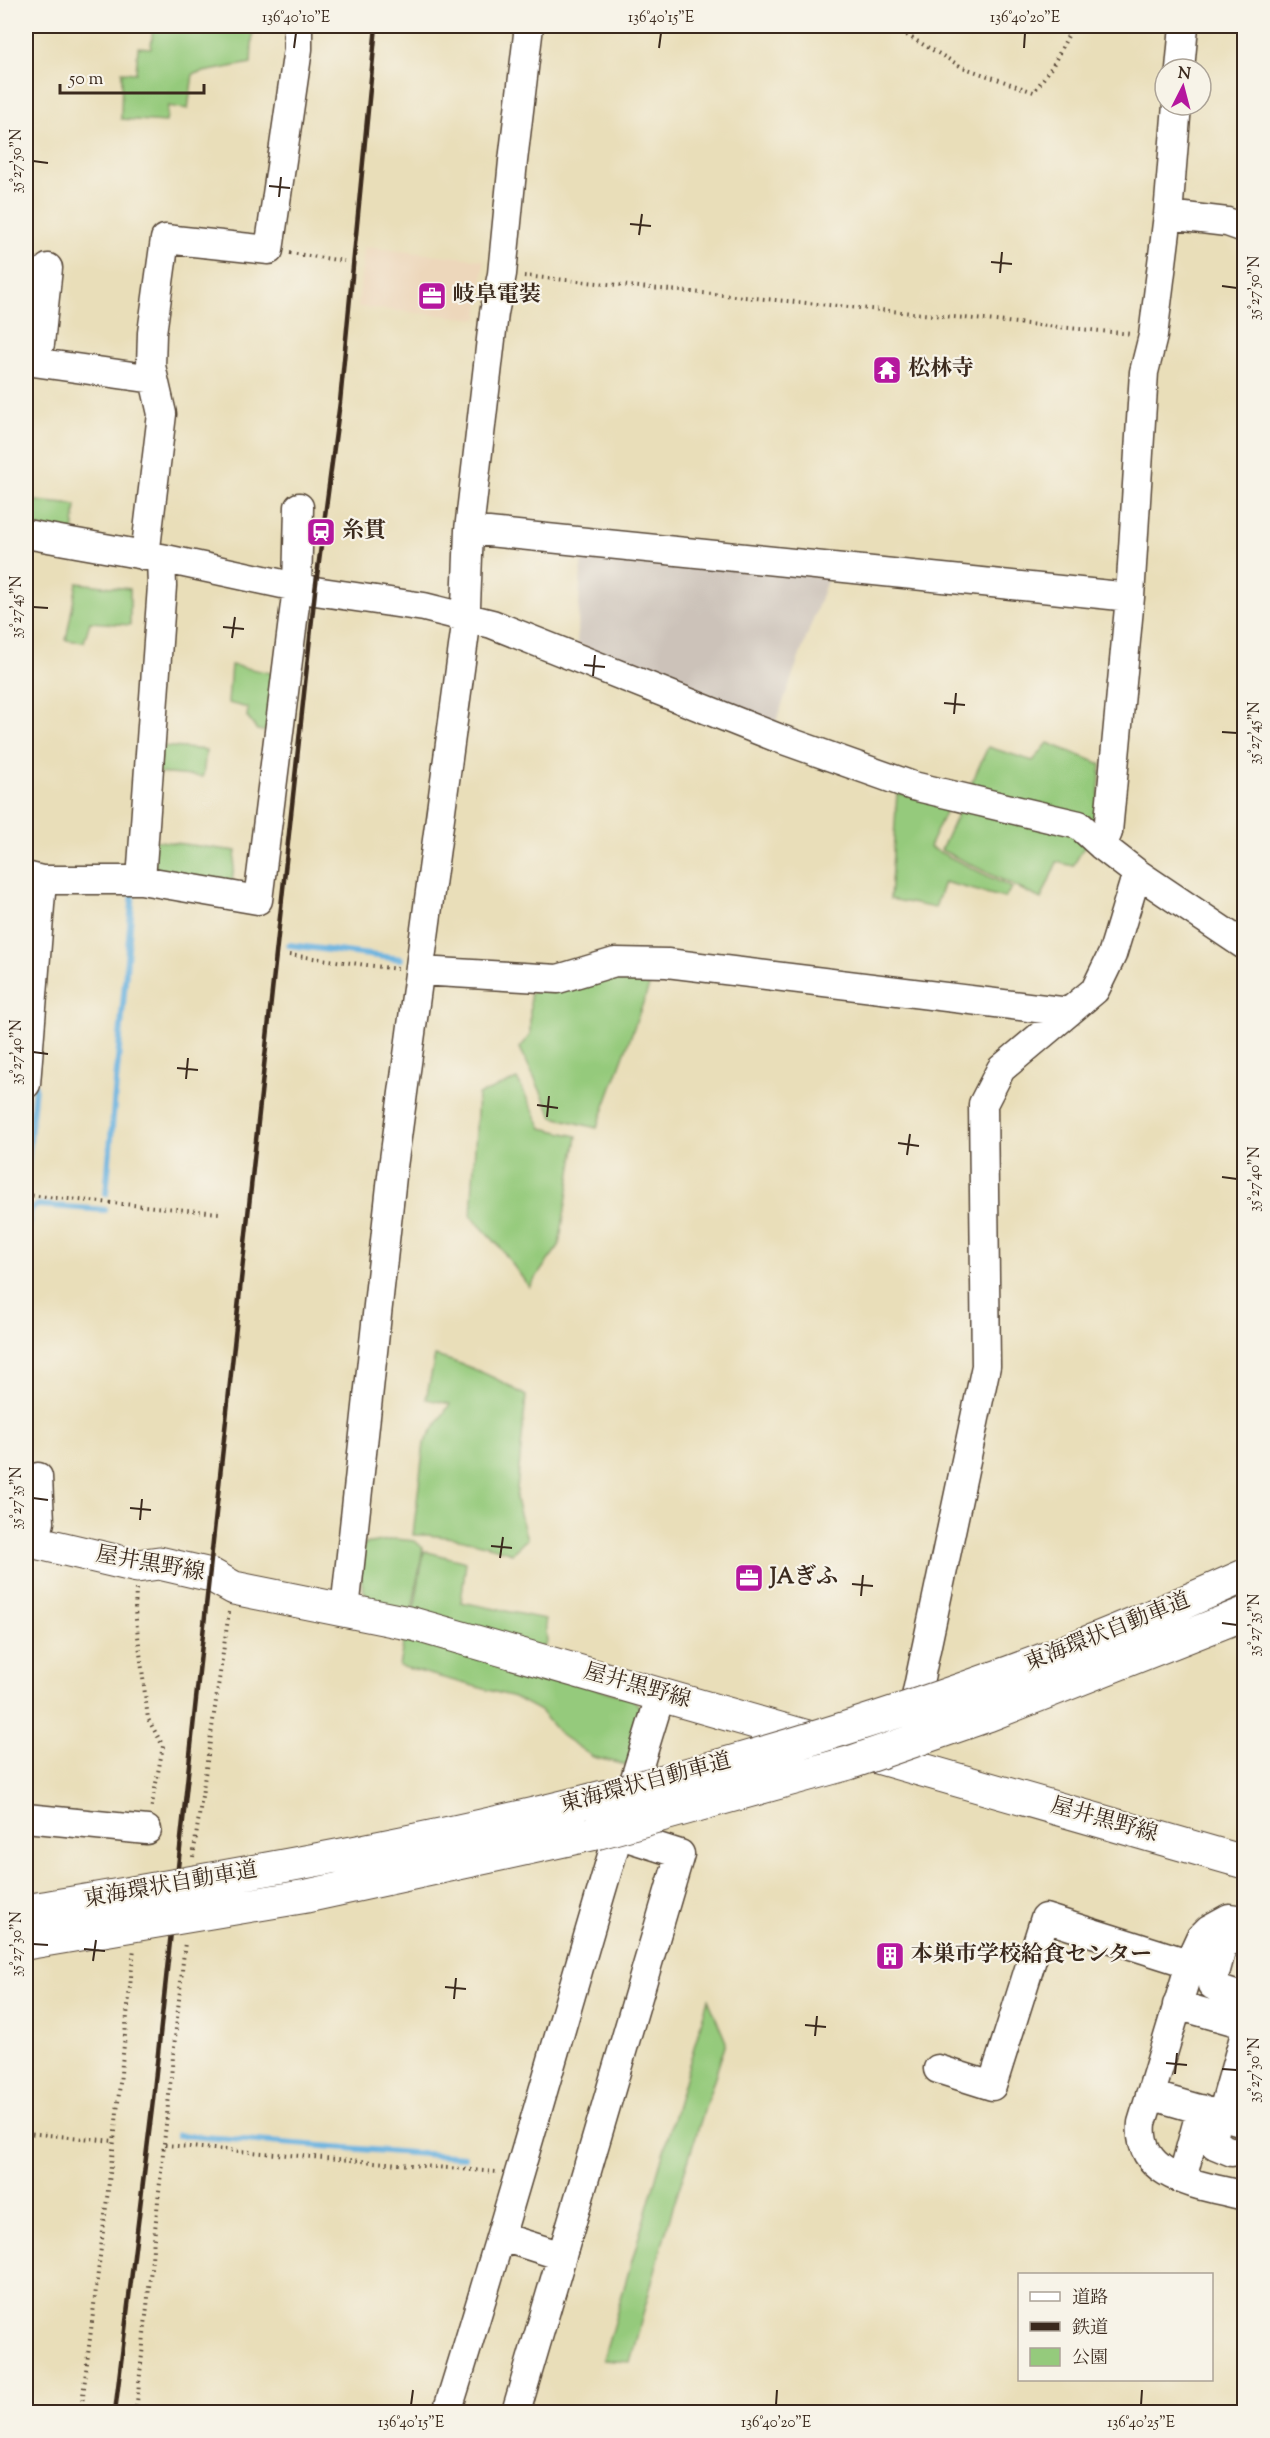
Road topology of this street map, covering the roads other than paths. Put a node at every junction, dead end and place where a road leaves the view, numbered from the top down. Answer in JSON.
{"nodes":[{"id":1,"x":298,"y":26,"type":"edge"},
{"id":2,"x":529,"y":26,"type":"edge"},
{"id":3,"x":1184,"y":26,"type":"edge"},
{"id":4,"x":1181,"y":57,"type":"edge"},
{"id":5,"x":1176,"y":117,"type":"edge"},
{"id":6,"x":1167,"y":215,"type":"junction"},
{"id":7,"x":1245,"y":228,"type":"edge"},
{"id":8,"x":48,"y":268,"type":"dead end"},
{"id":9,"x":26,"y":360,"type":"edge"},
{"id":10,"x":154,"y":380,"type":"junction"},
{"id":11,"x":299,"y":507,"type":"dead end"},
{"id":12,"x":469,"y":530,"type":"junction"},
{"id":13,"x":26,"y":534,"type":"edge"},
{"id":14,"x":153,"y":557,"type":"junction"},
{"id":15,"x":297,"y":588,"type":"junction"},
{"id":16,"x":1130,"y":597,"type":"junction"},
{"id":17,"x":465,"y":616,"type":"junction"},
{"id":18,"x":1102,"y":846,"type":"junction"},
{"id":19,"x":1137,"y":873,"type":"junction"},
{"id":20,"x":34,"y":878,"type":"edge"},
{"id":21,"x":141,"y":880,"type":"junction"},
{"id":22,"x":1245,"y":945,"type":"edge"},
{"id":23,"x":420,"y":971,"type":"junction"},
{"id":24,"x":1069,"y":1012,"type":"junction"},
{"id":25,"x":26,"y":1084,"type":"edge"},
{"id":26,"x":38,"y":1477,"type":"dead end"},
{"id":27,"x":30,"y":1541,"type":"edge"},
{"id":28,"x":1245,"y":1576,"type":"edge"},
{"id":29,"x":345,"y":1610,"type":"junction"},
{"id":30,"x":1245,"y":1614,"type":"edge"},
{"id":31,"x":661,"y":1694,"type":"junction"},
{"id":32,"x":902,"y":1763,"type":"junction"},
{"id":33,"x":26,"y":1818,"type":"edge"},
{"id":34,"x":147,"y":1830,"type":"road end"},
{"id":35,"x":617,"y":1834,"type":"junction"},
{"id":36,"x":1245,"y":1862,"type":"edge"},
{"id":37,"x":26,"y":1911,"type":"edge"},
{"id":38,"x":1242,"y":1933,"type":"edge"},
{"id":39,"x":26,"y":1943,"type":"edge"},
{"id":40,"x":1191,"y":1964,"type":"junction"},
{"id":41,"x":1245,"y":1998,"type":"edge"},
{"id":42,"x":1177,"y":2005,"type":"junction"},
{"id":43,"x":1245,"y":2024,"type":"edge"},
{"id":44,"x":1245,"y":2037,"type":"edge"},
{"id":45,"x":938,"y":2069,"type":"dead end"},
{"id":46,"x":1150,"y":2095,"type":"junction"},
{"id":47,"x":1221,"y":2115,"type":"edge"},
{"id":48,"x":1245,"y":2149,"type":"edge"},
{"id":49,"x":1182,"y":2179,"type":"junction"},
{"id":50,"x":1245,"y":2196,"type":"edge"},
{"id":51,"x":502,"y":2237,"type":"junction"},
{"id":52,"x":562,"y":2256,"type":"junction"},
{"id":53,"x":447,"y":2412,"type":"edge"},
{"id":54,"x":516,"y":2412,"type":"edge"}],
"edges":[{"from":1,"to":10,"type":"street"},
{"from":2,"to":12,"type":"street"},
{"from":3,"to":4,"type":"street"},
{"from":5,"to":6,"type":"street"},
{"from":6,"to":7,"type":"street"},
{"from":6,"to":16,"type":"street"},
{"from":8,"to":9,"type":"street"},
{"from":9,"to":10,"type":"street"},
{"from":10,"to":14,"type":"street"},
{"from":11,"to":15,"type":"street"},
{"from":12,"to":16,"type":"street"},
{"from":12,"to":17,"type":"street"},
{"from":13,"to":14,"type":"street"},
{"from":14,"to":15,"type":"street"},
{"from":14,"to":21,"type":"street"},
{"from":15,"to":17,"type":"street"},
{"from":15,"to":21,"type":"street"},
{"from":16,"to":18,"type":"street"},
{"from":17,"to":18,"type":"street"},
{"from":17,"to":23,"type":"street"},
{"from":18,"to":19,"type":"street"},
{"from":19,"to":22,"type":"street"},
{"from":19,"to":24,"type":"street"},
{"from":20,"to":21,"type":"street"},
{"from":20,"to":25,"type":"street"},
{"from":23,"to":24,"type":"street"},
{"from":23,"to":29,"type":"street"},
{"from":24,"to":32,"type":"street"},
{"from":26,"to":27,"type":"street"},
{"from":27,"to":29,"type":"main road","name":"屋井黒野線"},
{"from":28,"to":37,"type":"main road","name":"東海環状自動車道","bridge":true},
{"from":29,"to":31,"type":"main road","name":"屋井黒野線"},
{"from":30,"to":39,"type":"main road","name":"東海環状自動車道","bridge":true},
{"from":31,"to":32,"type":"main road","name":"屋井黒野線"},
{"from":31,"to":35,"type":"street"},
{"from":32,"to":36,"type":"main road","name":"屋井黒野線"},
{"from":33,"to":34,"type":"street"},
{"from":35,"to":51,"type":"street"},
{"from":35,"to":52,"type":"street"},
{"from":38,"to":40,"type":"street"},
{"from":38,"to":41,"type":"street"},
{"from":40,"to":42,"type":"street"},
{"from":40,"to":45,"type":"street"},
{"from":42,"to":43,"type":"street"},
{"from":42,"to":46,"type":"street"},
{"from":44,"to":47,"type":"street"},
{"from":46,"to":47,"type":"street"},
{"from":46,"to":49,"type":"street"},
{"from":47,"to":48,"type":"street"},
{"from":47,"to":49,"type":"street"},
{"from":49,"to":50,"type":"street"},
{"from":51,"to":52,"type":"street"},
{"from":51,"to":53,"type":"street"},
{"from":52,"to":54,"type":"street"}]}
